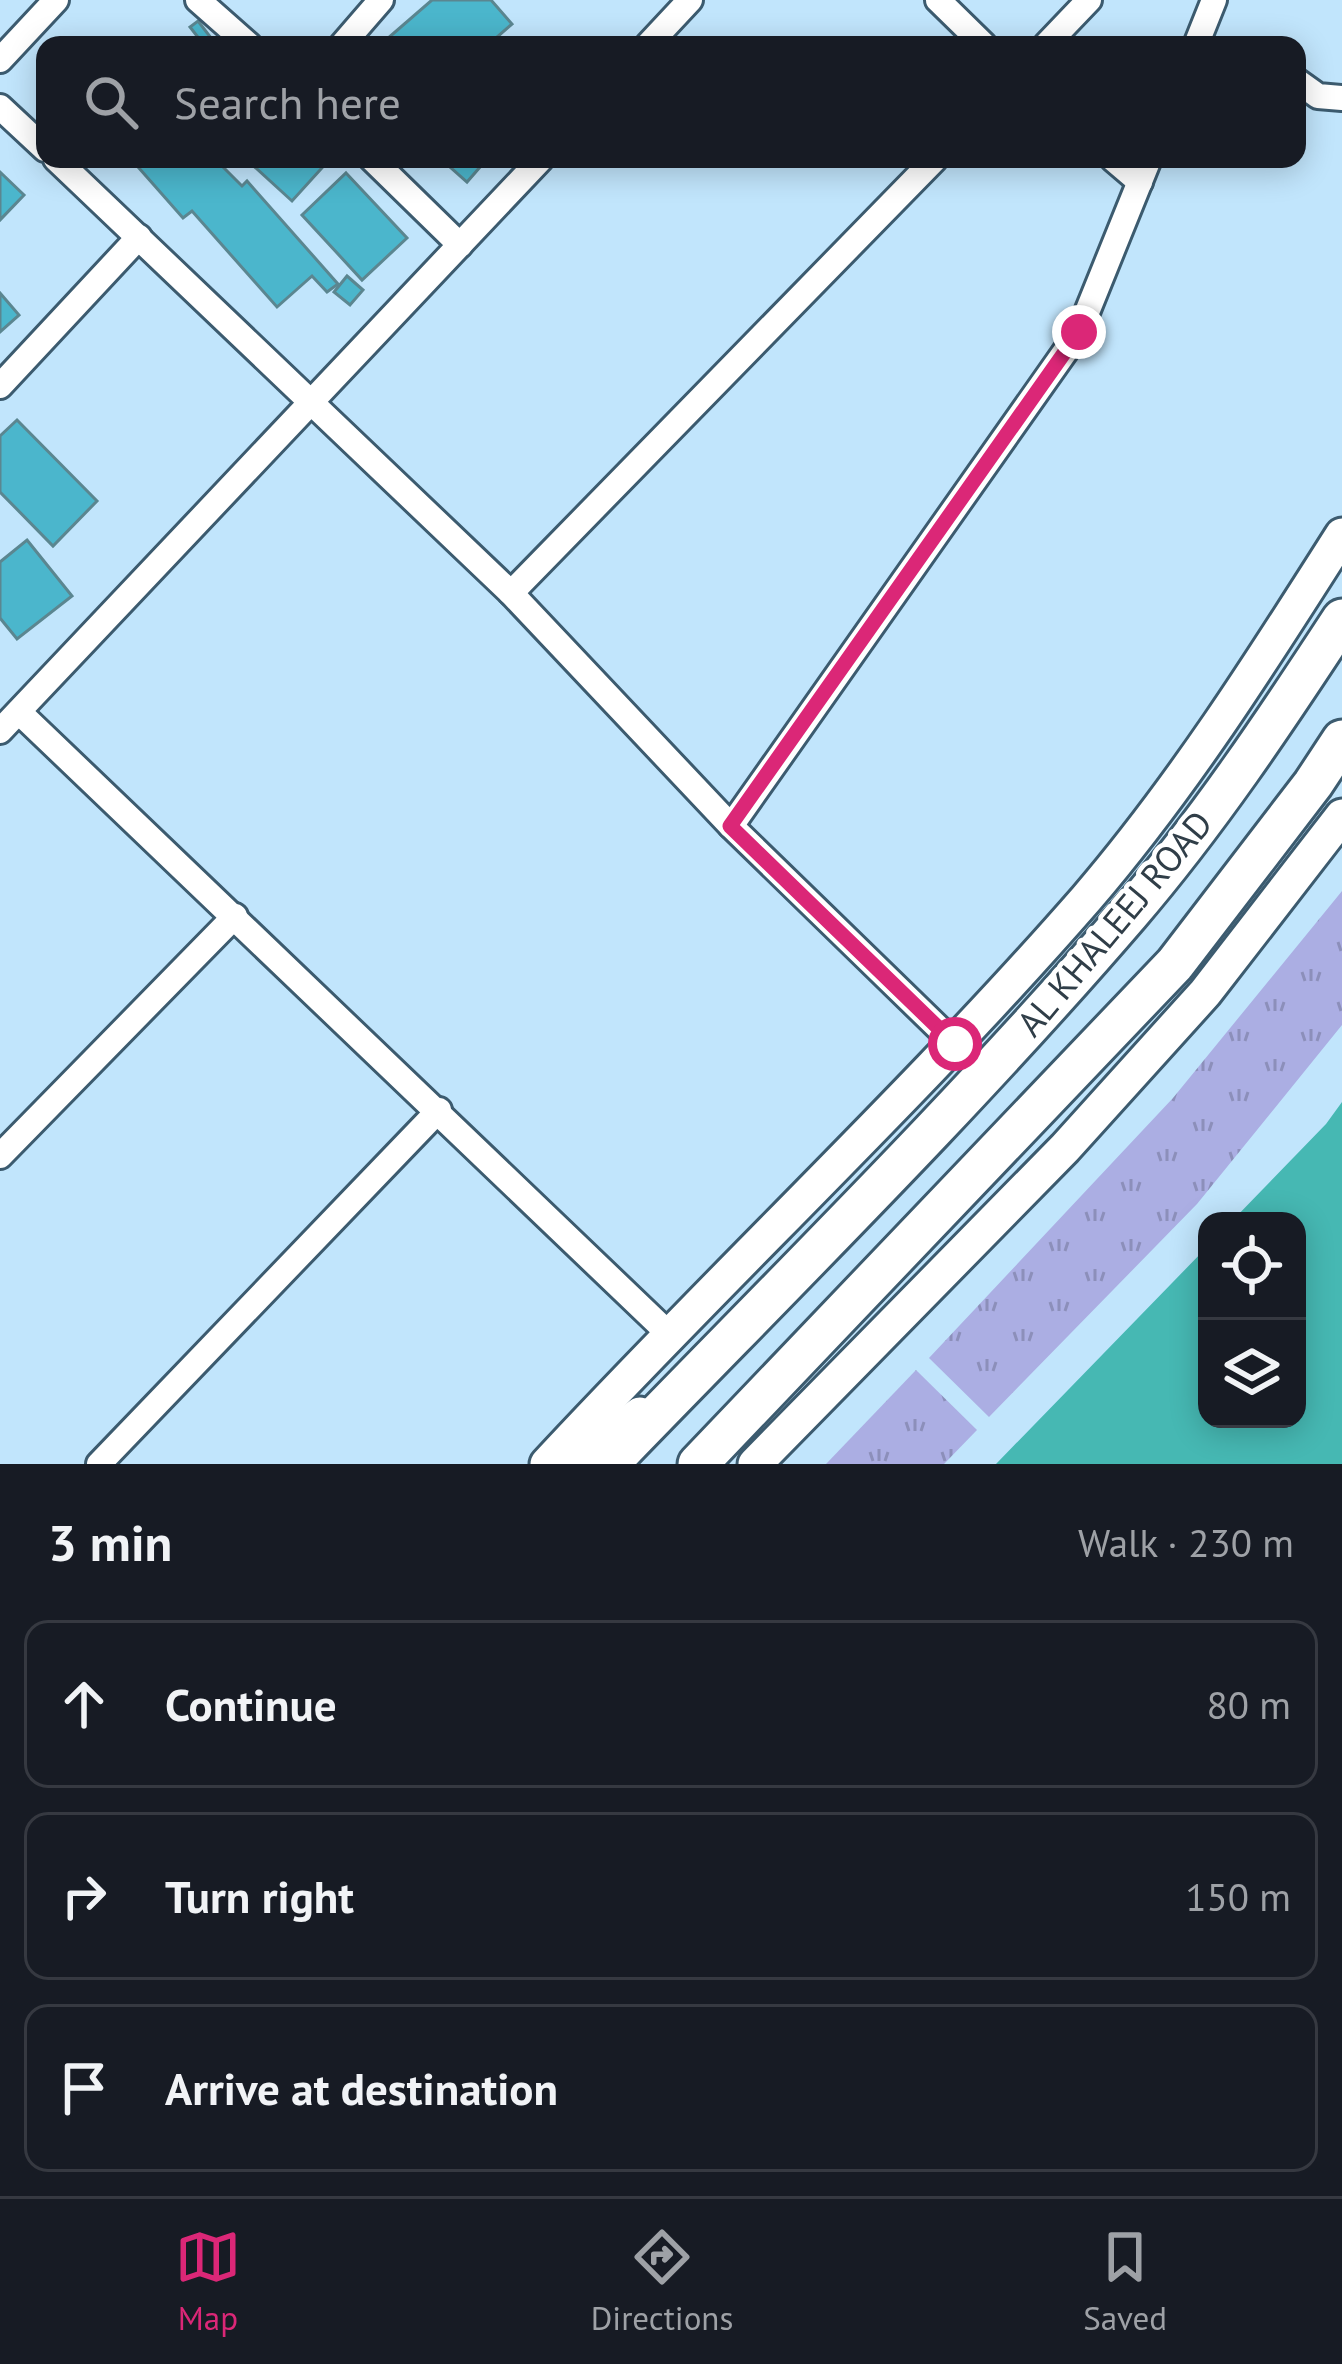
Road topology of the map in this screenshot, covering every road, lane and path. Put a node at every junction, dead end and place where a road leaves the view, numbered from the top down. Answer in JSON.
{"nodes":[{"id":1,"x":56,"y":0,"type":"edge"},
{"id":2,"x":198,"y":0,"type":"edge"},
{"id":3,"x":381,"y":0,"type":"edge"},
{"id":4,"x":690,"y":0,"type":"edge"},
{"id":5,"x":938,"y":0,"type":"edge"},
{"id":6,"x":1089,"y":0,"type":"edge"},
{"id":7,"x":1214,"y":0,"type":"edge"},
{"id":8,"x":239,"y":36,"type":"edge"},
{"id":9,"x":350,"y":36,"type":"edge"},
{"id":10,"x":656,"y":36,"type":"edge"},
{"id":11,"x":974,"y":36,"type":"edge"},
{"id":12,"x":1055,"y":36,"type":"edge"},
{"id":13,"x":1201,"y":36,"type":"edge"},
{"id":14,"x":0,"y":60,"type":"edge"},
{"id":15,"x":1306,"y":87,"type":"edge"},
{"id":16,"x":1342,"y":98,"type":"edge"},
{"id":17,"x":0,"y":107,"type":"edge"},
{"id":18,"x":36,"y":141,"type":"edge"},
{"id":19,"x":66,"y":168,"type":"edge"},
{"id":20,"x":381,"y":168,"type":"edge"},
{"id":21,"x":533,"y":168,"type":"edge"},
{"id":22,"x":926,"y":168,"type":"edge"},
{"id":23,"x":1145,"y":171,"type":"edge"},
{"id":24,"x":139,"y":237,"type":"junction"},
{"id":25,"x":460,"y":245,"type":"junction"},
{"id":26,"x":0,"y":386,"type":"edge"},
{"id":27,"x":311,"y":402,"type":"junction"},
{"id":28,"x":1342,"y":536,"type":"edge"},
{"id":29,"x":511,"y":593,"type":"junction"},
{"id":30,"x":1342,"y":619,"type":"edge"},
{"id":31,"x":19,"y":712,"type":"junction"},
{"id":32,"x":0,"y":731,"type":"edge"},
{"id":33,"x":1342,"y":740,"type":"edge"},
{"id":34,"x":1342,"y":816,"type":"edge"},
{"id":35,"x":730,"y":826,"type":"junction"},
{"id":36,"x":235,"y":916,"type":"junction"},
{"id":37,"x":955,"y":1044,"type":"junction"},
{"id":38,"x":439,"y":1111,"type":"junction"},
{"id":39,"x":0,"y":1156,"type":"edge"},
{"id":40,"x":970,"y":1180,"type":"junction"},
{"id":41,"x":935,"y":1280,"type":"junction"},
{"id":42,"x":669,"y":1334,"type":"junction"},
{"id":43,"x":704,"y":1366,"type":"junction"},
{"id":44,"x":581,"y":1427,"type":"junction"},
{"id":45,"x":98,"y":1464,"type":"edge"},
{"id":46,"x":547,"y":1464,"type":"edge"},
{"id":47,"x":571,"y":1464,"type":"edge"},
{"id":48,"x":608,"y":1464,"type":"edge"},
{"id":49,"x":698,"y":1464,"type":"edge"},
{"id":50,"x":755,"y":1464,"type":"edge"}],
"edges":[{"from":1,"to":14,"type":"street"},
{"from":2,"to":8,"type":"street"},
{"from":3,"to":9,"type":"street"},
{"from":4,"to":10,"type":"street"},
{"from":5,"to":11,"type":"street"},
{"from":6,"to":12,"type":"street"},
{"from":7,"to":13,"type":"street"},
{"from":15,"to":16,"type":"street"},
{"from":17,"to":18,"type":"street"},
{"from":19,"to":24,"type":"street"},
{"from":20,"to":25,"type":"street"},
{"from":21,"to":25,"type":"street"},
{"from":22,"to":29,"type":"street"},
{"from":23,"to":35,"type":"street"},
{"from":24,"to":26,"type":"street"},
{"from":24,"to":27,"type":"street"},
{"from":25,"to":27,"type":"street"},
{"from":27,"to":29,"type":"street"},
{"from":27,"to":31,"type":"street"},
{"from":28,"to":37,"type":"main road"},
{"from":29,"to":35,"type":"street"},
{"from":30,"to":43,"type":"main road","name":"AL KHALEEJ ROAD"},
{"from":31,"to":32,"type":"street"},
{"from":31,"to":36,"type":"street"},
{"from":33,"to":40,"type":"main road","name":"AL KHALEEJ ROAD"},
{"from":34,"to":41,"type":"main road"},
{"from":35,"to":37,"type":"street"},
{"from":36,"to":38,"type":"street"},
{"from":36,"to":39,"type":"street"},
{"from":37,"to":42,"type":"main road"},
{"from":38,"to":42,"type":"street"},
{"from":38,"to":45,"type":"street"},
{"from":40,"to":41,"type":"main road"},
{"from":40,"to":49,"type":"main road","name":"AL KHALEEJ ROAD"},
{"from":41,"to":50,"type":"main road"},
{"from":42,"to":44,"type":"main road"},
{"from":43,"to":47,"type":"main road"},
{"from":43,"to":48,"type":"main road","name":"AL KHALEEJ ROAD"},
{"from":44,"to":46,"type":"main road"},
{"from":44,"to":47,"type":"main road"}]}
